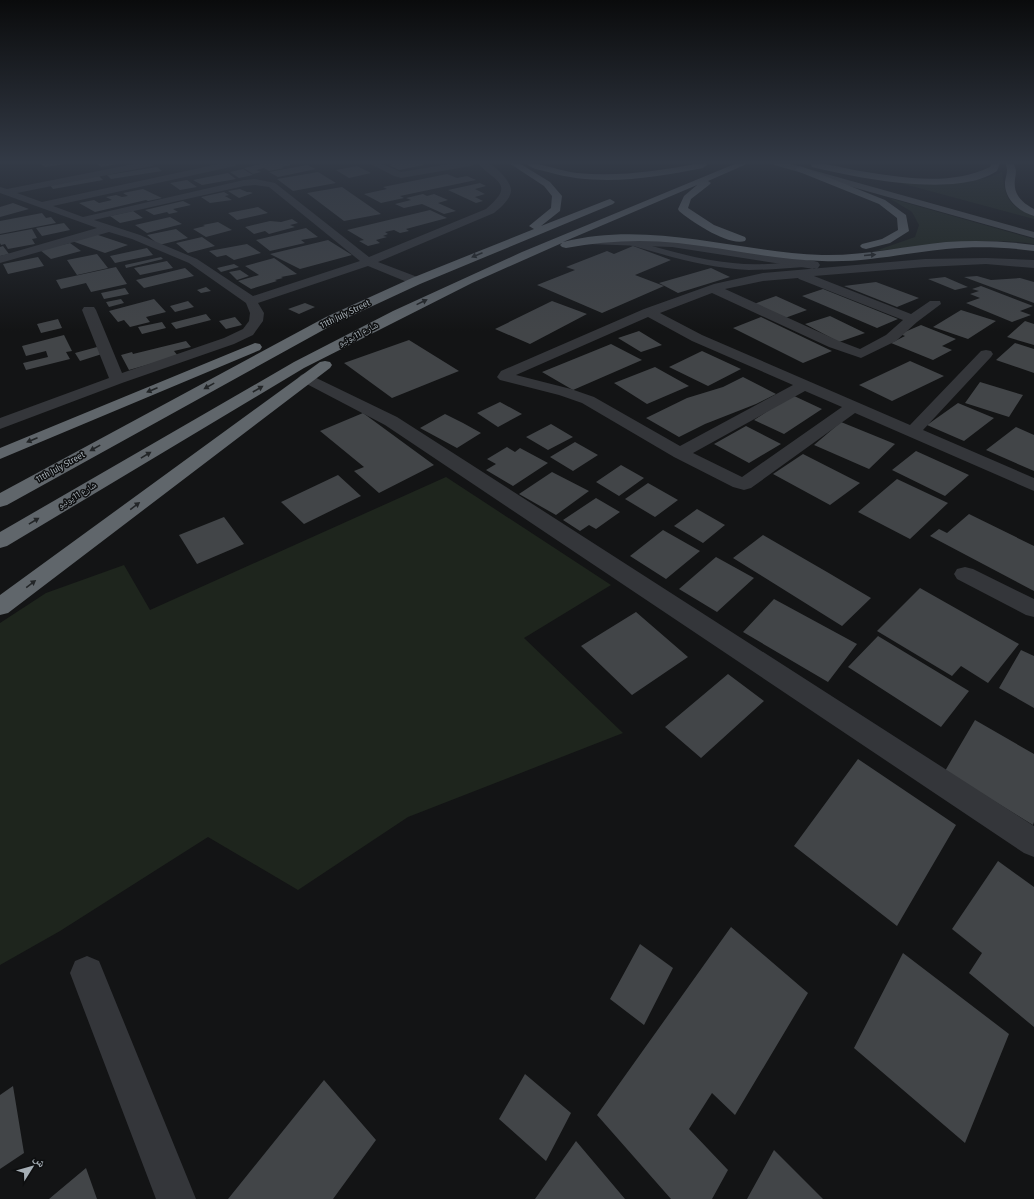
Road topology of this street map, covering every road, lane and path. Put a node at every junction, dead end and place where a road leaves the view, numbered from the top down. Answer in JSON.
{"nodes":[{"id":1,"x":87,"y":219,"type":"edge"},
{"id":2,"x":314,"y":219,"type":"edge"},
{"id":3,"x":471,"y":219,"type":"edge"},
{"id":4,"x":544,"y":219,"type":"edge"},
{"id":5,"x":567,"y":219,"type":"edge"},
{"id":6,"x":608,"y":219,"type":"edge"},
{"id":7,"x":694,"y":219,"type":"edge"},
{"id":8,"x":902,"y":219,"type":"edge"},
{"id":9,"x":981,"y":219,"type":"edge"},
{"id":10,"x":1011,"y":219,"type":"edge"},
{"id":11,"x":82,"y":220,"type":"joint"},
{"id":12,"x":1034,"y":225,"type":"edge"},
{"id":13,"x":110,"y":228,"type":"junction"},
{"id":14,"x":1034,"y":235,"type":"edge"},
{"id":15,"x":584,"y":242,"type":"junction"},
{"id":16,"x":500,"y":245,"type":"junction"},
{"id":17,"x":1034,"y":248,"type":"edge"},
{"id":18,"x":526,"y":254,"type":"junction"},
{"id":19,"x":0,"y":260,"type":"edge"},
{"id":20,"x":368,"y":262,"type":"junction"},
{"id":21,"x":1034,"y":264,"type":"edge"},
{"id":22,"x":802,"y":269,"type":"junction"},
{"id":23,"x":416,"y":281,"type":"junction"},
{"id":24,"x":714,"y":289,"type":"junction"},
{"id":25,"x":251,"y":301,"type":"junction"},
{"id":26,"x":934,"y":304,"type":"dead end"},
{"id":27,"x":89,"y":310,"type":"dead end"},
{"id":28,"x":649,"y":312,"type":"junction"},
{"id":29,"x":398,"y":314,"type":"junction"},
{"id":30,"x":912,"y":319,"type":"junction"},
{"id":31,"x":331,"y":320,"type":"junction"},
{"id":32,"x":986,"y":354,"type":"dead end"},
{"id":33,"x":306,"y":378,"type":"junction"},
{"id":34,"x":117,"y":380,"type":"junction"},
{"id":35,"x":805,"y":385,"type":"junction"},
{"id":36,"x":854,"y":406,"type":"junction"},
{"id":37,"x":0,"y":424,"type":"edge"},
{"id":38,"x":912,"y":432,"type":"junction"},
{"id":39,"x":680,"y":453,"type":"junction"},
{"id":40,"x":0,"y":454,"type":"edge"},
{"id":41,"x":1034,"y":485,"type":"edge"},
{"id":42,"x":0,"y":500,"type":"edge"},
{"id":43,"x":0,"y":541,"type":"edge"},
{"id":44,"x":965,"y":574,"type":"dead end"},
{"id":45,"x":0,"y":607,"type":"edge"},
{"id":46,"x":1034,"y":609,"type":"edge"},
{"id":47,"x":1034,"y":843,"type":"edge"},
{"id":48,"x":87,"y":973,"type":"dead end"},
{"id":49,"x":176,"y":1199,"type":"edge"}],
"edges":[{"from":1,"to":11,"type":"street"},
{"from":2,"to":20,"type":"street"},
{"from":3,"to":20,"type":"street"},
{"from":4,"to":16,"type":"highway"},
{"from":5,"to":16,"type":"highway","name":"11th July Street"},
{"from":6,"to":18,"type":"highway","name":"شارع 11يونيو"},
{"from":7,"to":8,"type":"highway"},
{"from":9,"to":14,"type":"main road"},
{"from":10,"to":12,"type":"main road"},
{"from":11,"to":13,"type":"street"},
{"from":13,"to":19,"type":"street"},
{"from":13,"to":25,"type":"street"},
{"from":15,"to":17,"type":"highway","one_way":true},
{"from":15,"to":18,"type":"highway"},
{"from":15,"to":22,"type":"street"},
{"from":16,"to":23,"type":"highway","name":"11th July Street","one_way":true},
{"from":29,"to":18,"type":"highway","name":"شارع 11يونيو","one_way":true},
{"from":20,"to":23,"type":"street"},
{"from":20,"to":25,"type":"street"},
{"from":21,"to":22,"type":"street"},
{"from":22,"to":24,"type":"street"},
{"from":22,"to":30,"type":"street"},
{"from":23,"to":31,"type":"highway","name":"11th July Street"},
{"from":24,"to":28,"type":"street"},
{"from":24,"to":30,"type":"street"},
{"from":25,"to":34,"type":"street"},
{"from":26,"to":30,"type":"street"},
{"from":27,"to":34,"type":"street"},
{"from":28,"to":35,"type":"street"},
{"from":28,"to":39,"type":"street"},
{"from":29,"to":33,"type":"highway"},
{"from":43,"to":29,"type":"highway","name":"شارع 11يونيو","one_way":true},
{"from":31,"to":40,"type":"highway","one_way":true},
{"from":31,"to":42,"type":"highway","name":"11th July Street","one_way":true},
{"from":32,"to":38,"type":"street"},
{"from":45,"to":33,"type":"highway","one_way":true},
{"from":33,"to":47,"type":"street"},
{"from":34,"to":37,"type":"street"},
{"from":35,"to":36,"type":"street"},
{"from":35,"to":39,"type":"street"},
{"from":36,"to":38,"type":"street"},
{"from":36,"to":39,"type":"street"},
{"from":38,"to":41,"type":"street"},
{"from":44,"to":46,"type":"street"},
{"from":48,"to":49,"type":"street"}]}
